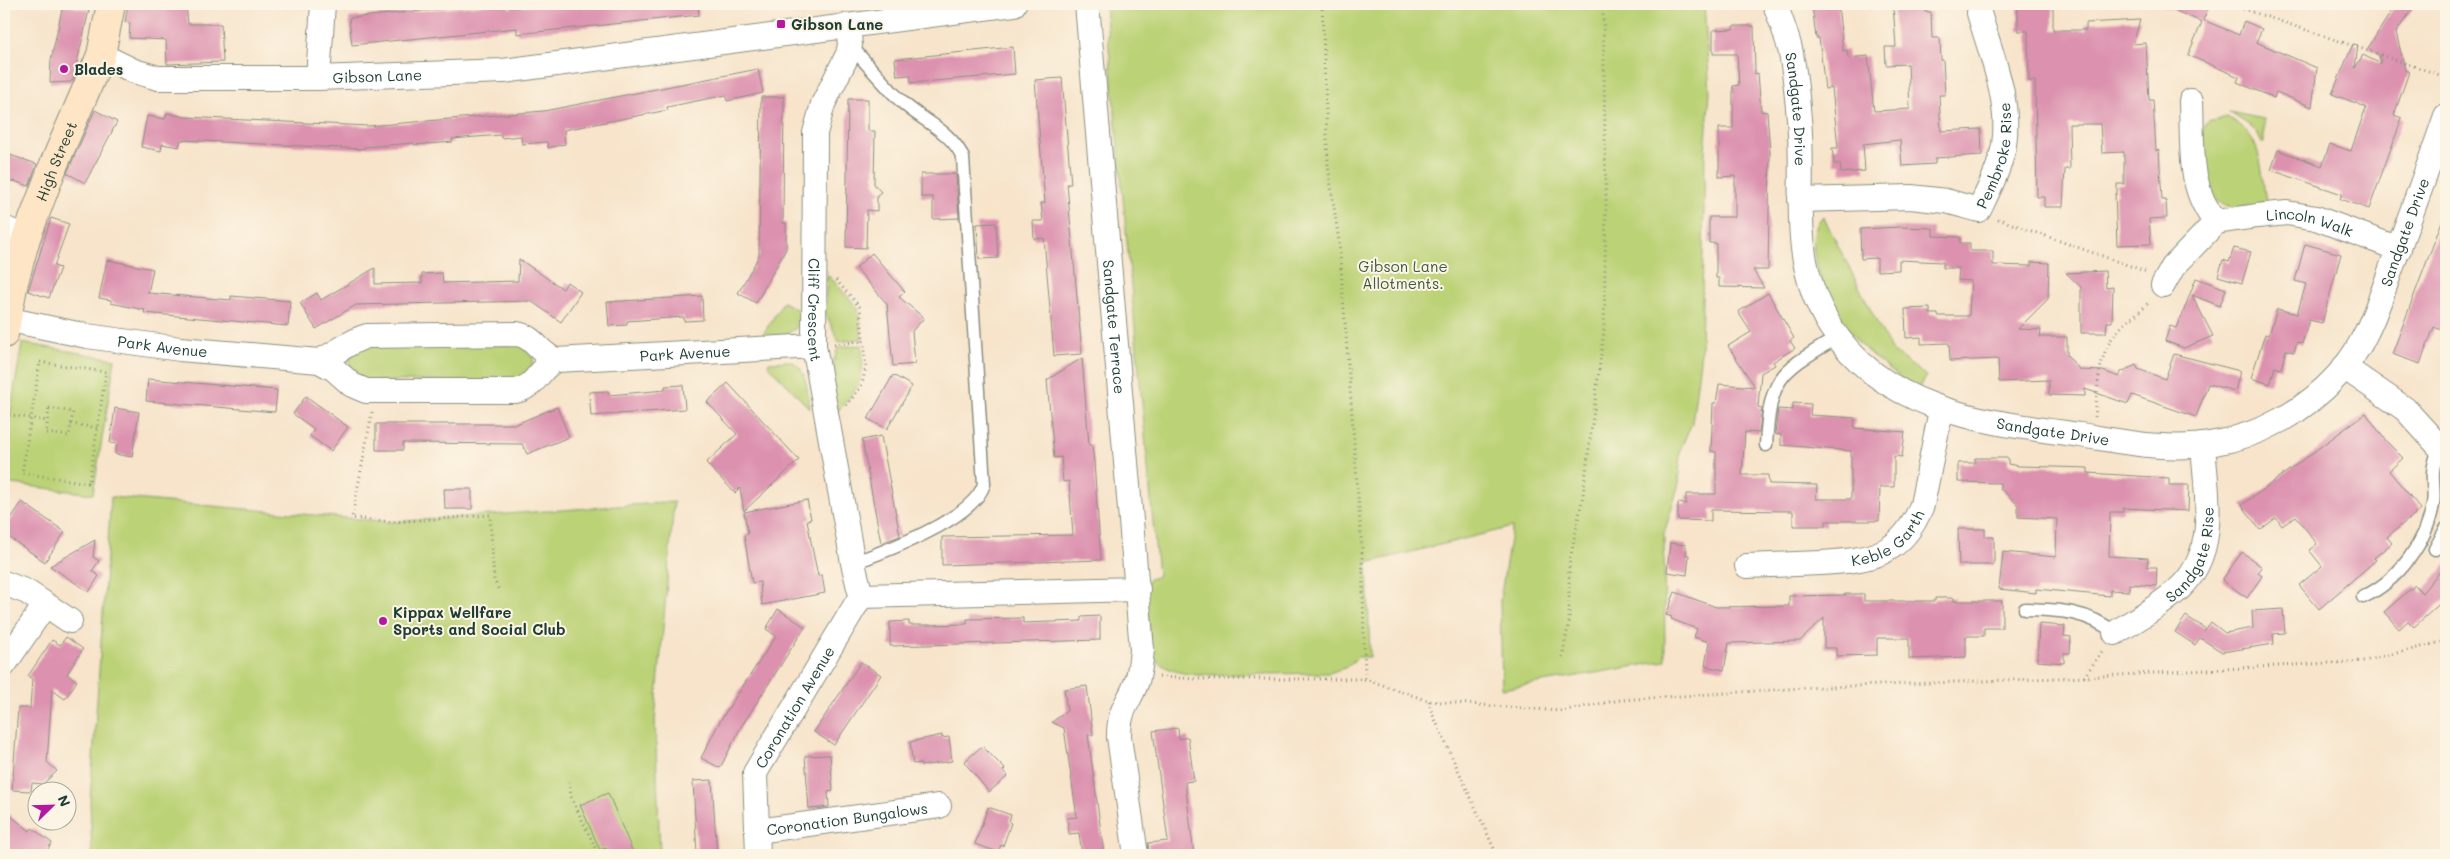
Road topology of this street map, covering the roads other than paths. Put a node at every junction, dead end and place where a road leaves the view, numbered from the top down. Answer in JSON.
{"nodes":[{"id":1,"x":111,"y":4,"type":"edge"},
{"id":2,"x":323,"y":4,"type":"edge"},
{"id":3,"x":1014,"y":4,"type":"edge"},
{"id":4,"x":1088,"y":4,"type":"edge"},
{"id":5,"x":1775,"y":4,"type":"edge"},
{"id":6,"x":983,"y":6,"type":"edge"},
{"id":7,"x":1979,"y":13,"type":"dead end"},
{"id":8,"x":849,"y":36,"type":"junction"},
{"id":9,"x":101,"y":55,"type":"junction"},
{"id":10,"x":318,"y":78,"type":"junction"},
{"id":11,"x":2191,"y":101,"type":"dead end"},
{"id":12,"x":2446,"y":116,"type":"edge"},
{"id":13,"x":1800,"y":200,"type":"junction"},
{"id":14,"x":2216,"y":222,"type":"junction"},
{"id":15,"x":15,"y":233,"type":"edge"},
{"id":16,"x":2398,"y":249,"type":"junction"},
{"id":17,"x":2165,"y":281,"type":"road end"},
{"id":18,"x":5,"y":327,"type":"edge"},
{"id":19,"x":1838,"y":337,"type":"junction"},
{"id":20,"x":814,"y":346,"type":"junction"},
{"id":21,"x":556,"y":360,"type":"junction"},
{"id":22,"x":319,"y":361,"type":"junction"},
{"id":23,"x":2344,"y":367,"type":"junction"},
{"id":24,"x":1941,"y":410,"type":"junction"},
{"id":25,"x":1766,"y":445,"type":"dead end"},
{"id":26,"x":2203,"y":445,"type":"junction"},
{"id":27,"x":2443,"y":450,"type":"edge"},
{"id":28,"x":2446,"y":529,"type":"edge"},
{"id":29,"x":2435,"y":549,"type":"dead end"},
{"id":30,"x":853,"y":563,"type":"junction"},
{"id":31,"x":1747,"y":566,"type":"dead end"},
{"id":32,"x":4,"y":583,"type":"edge"},
{"id":33,"x":1138,"y":588,"type":"junction"},
{"id":34,"x":861,"y":596,"type":"junction"},
{"id":35,"x":2363,"y":597,"type":"dead end"},
{"id":36,"x":45,"y":604,"type":"junction"},
{"id":37,"x":2026,"y":609,"type":"dead end"},
{"id":38,"x":70,"y":621,"type":"dead end"},
{"id":39,"x":2116,"y":634,"type":"joint"},
{"id":40,"x":4,"y":665,"type":"edge"},
{"id":41,"x":939,"y":806,"type":"dead end"},
{"id":42,"x":757,"y":831,"type":"junction"},
{"id":43,"x":758,"y":855,"type":"edge"},
{"id":44,"x":1136,"y":855,"type":"edge"}],
"edges":[{"from":1,"to":9,"type":"main road","name":"High Street"},
{"from":2,"to":10,"type":"street"},
{"from":3,"to":6,"type":"street","name":"Gibson Lane"},
{"from":4,"to":33,"type":"street","name":"Sandgate Terrace"},
{"from":5,"to":13,"type":"street","name":"Sandgate Drive"},
{"from":6,"to":8,"type":"street","name":"Gibson Lane"},
{"from":7,"to":13,"type":"street","name":"Pembroke Rise"},
{"from":8,"to":10,"type":"street","name":"Gibson Lane"},
{"from":8,"to":20,"type":"street","name":"Cliff Crescent"},
{"from":8,"to":30,"type":"lane"},
{"from":9,"to":10,"type":"street","name":"Gibson Lane"},
{"from":9,"to":15,"type":"main road","name":"High Street"},
{"from":11,"to":14,"type":"street"},
{"from":12,"to":16,"type":"street","name":"Sandgate Drive"},
{"from":13,"to":19,"type":"street","name":"Sandgate Drive"},
{"from":14,"to":16,"type":"street","name":"Lincoln Walk"},
{"from":14,"to":17,"type":"street"},
{"from":15,"to":18,"type":"main road","name":"High Street"},
{"from":16,"to":23,"type":"street","name":"Sandgate Drive"},
{"from":18,"to":22,"type":"street","name":"Park Avenue"},
{"from":19,"to":24,"type":"street","name":"Sandgate Drive"},
{"from":19,"to":25,"type":"lane"},
{"from":20,"to":21,"type":"street","name":"Park Avenue"},
{"from":20,"to":30,"type":"street","name":"Cliff Crescent"},
{"from":21,"to":22,"type":"street"},
{"from":21,"to":22,"type":"street","name":"Park Avenue"},
{"from":23,"to":26,"type":"street","name":"Sandgate Drive"},
{"from":23,"to":27,"type":"street"},
{"from":24,"to":26,"type":"street","name":"Sandgate Drive"},
{"from":24,"to":31,"type":"street","name":"Keble Garth"},
{"from":26,"to":39,"type":"street","name":"Sandgate Rise"},
{"from":27,"to":35,"type":"lane"},
{"from":28,"to":29,"type":"lane"},
{"from":30,"to":34,"type":"street","name":"Cliff Crescent"},
{"from":32,"to":36,"type":"street"},
{"from":33,"to":34,"type":"street"},
{"from":33,"to":44,"type":"street","name":"Sandgate Terrace"},
{"from":34,"to":42,"type":"street","name":"Coronation Avenue"},
{"from":36,"to":38,"type":"street"},
{"from":36,"to":40,"type":"street"},
{"from":37,"to":39,"type":"lane"},
{"from":41,"to":42,"type":"street","name":"Coronation Bungalows"},
{"from":42,"to":43,"type":"street","name":"Coronation Avenue"}]}
